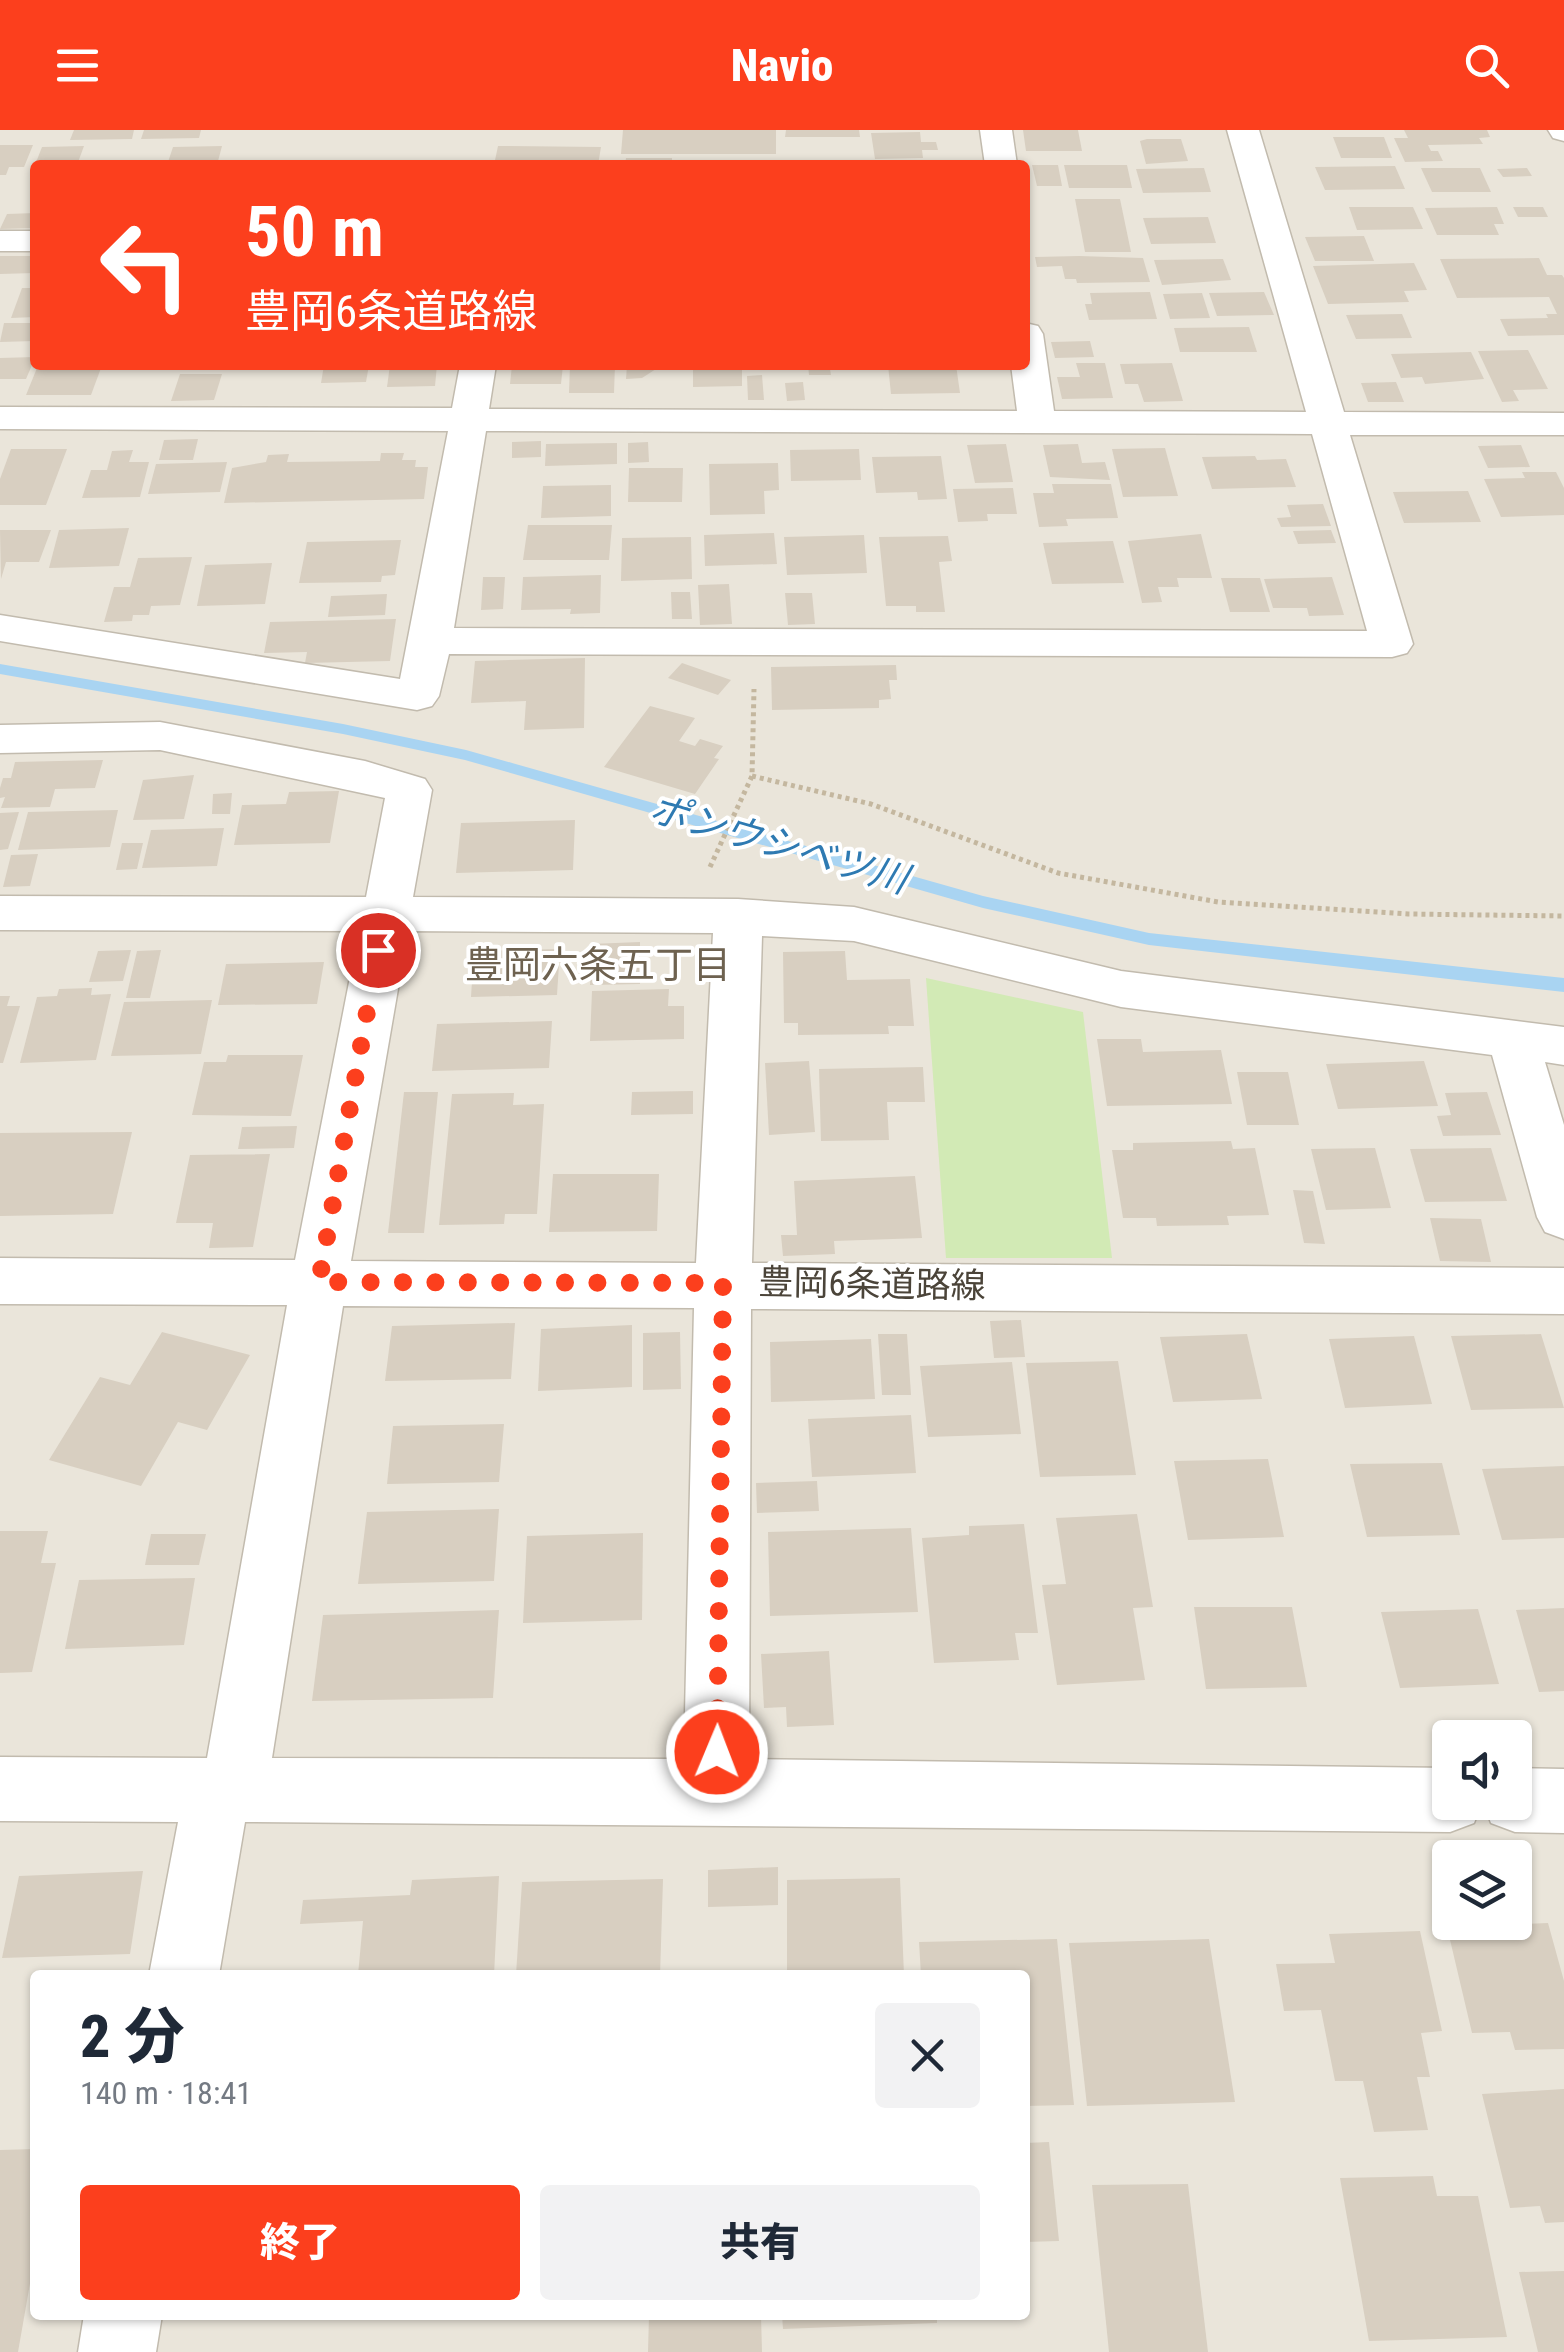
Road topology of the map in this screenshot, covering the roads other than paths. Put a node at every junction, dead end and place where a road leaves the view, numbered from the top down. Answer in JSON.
{"nodes":[{"id":1,"x":996,"y":130,"type":"edge"},
{"id":2,"x":1243,"y":130,"type":"edge"},
{"id":3,"x":1000,"y":160,"type":"edge"},
{"id":4,"x":0,"y":241,"type":"edge"},
{"id":5,"x":30,"y":241,"type":"edge"},
{"id":6,"x":477,"y":370,"type":"edge"},
{"id":7,"x":1030,"y":370,"type":"edge"},
{"id":8,"x":0,"y":418,"type":"edge"},
{"id":9,"x":468,"y":420,"type":"junction"},
{"id":10,"x":1037,"y":422,"type":"junction"},
{"id":11,"x":1330,"y":423,"type":"junction"},
{"id":12,"x":1564,"y":424,"type":"edge"},
{"id":13,"x":0,"y":628,"type":"edge"},
{"id":14,"x":431,"y":641,"type":"junction"},
{"id":15,"x":0,"y":738,"type":"edge"},
{"id":16,"x":0,"y":913,"type":"edge"},
{"id":17,"x":385,"y":913,"type":"junction"},
{"id":18,"x":738,"y":916,"type":"junction"},
{"id":19,"x":1539,"y":1042,"type":"edge"},
{"id":20,"x":1564,"y":1217,"type":"edge"},
{"id":21,"x":0,"y":1282,"type":"edge"},
{"id":22,"x":319,"y":1282,"type":"junction"},
{"id":23,"x":723,"y":1283,"type":"junction"},
{"id":24,"x":1564,"y":1290,"type":"edge"},
{"id":25,"x":0,"y":1789,"type":"edge"},
{"id":26,"x":225,"y":1790,"type":"junction"},
{"id":27,"x":716,"y":1791,"type":"junction"},
{"id":28,"x":1432,"y":1800,"type":"edge"},
{"id":29,"x":1532,"y":1800,"type":"edge"},
{"id":30,"x":1564,"y":1801,"type":"edge"},
{"id":31,"x":185,"y":1970,"type":"edge"},
{"id":32,"x":123,"y":2320,"type":"edge"},
{"id":33,"x":117,"y":2352,"type":"edge"}],
"edges":[{"from":1,"to":3,"type":"street"},
{"from":2,"to":11,"type":"street"},
{"from":4,"to":5,"type":"street"},
{"from":6,"to":9,"type":"street"},
{"from":7,"to":10,"type":"street"},
{"from":8,"to":9,"type":"street"},
{"from":9,"to":10,"type":"street"},
{"from":9,"to":14,"type":"street"},
{"from":10,"to":11,"type":"street"},
{"from":11,"to":12,"type":"street"},
{"from":11,"to":14,"type":"street"},
{"from":13,"to":14,"type":"street"},
{"from":15,"to":17,"type":"street"},
{"from":16,"to":17,"type":"street"},
{"from":17,"to":18,"type":"street"},
{"from":17,"to":22,"type":"street"},
{"from":18,"to":19,"type":"street"},
{"from":18,"to":23,"type":"street"},
{"from":19,"to":20,"type":"street"},
{"from":21,"to":22,"type":"street","name":"豊岡6条道路線"},
{"from":22,"to":23,"type":"street","name":"豊岡6条道路線"},
{"from":22,"to":26,"type":"street"},
{"from":23,"to":24,"type":"street","name":"豊岡6条道路線"},
{"from":23,"to":27,"type":"street"},
{"from":25,"to":26,"type":"street"},
{"from":26,"to":27,"type":"street"},
{"from":26,"to":31,"type":"street"},
{"from":27,"to":28,"type":"street"},
{"from":29,"to":30,"type":"street"},
{"from":32,"to":33,"type":"street"}]}
